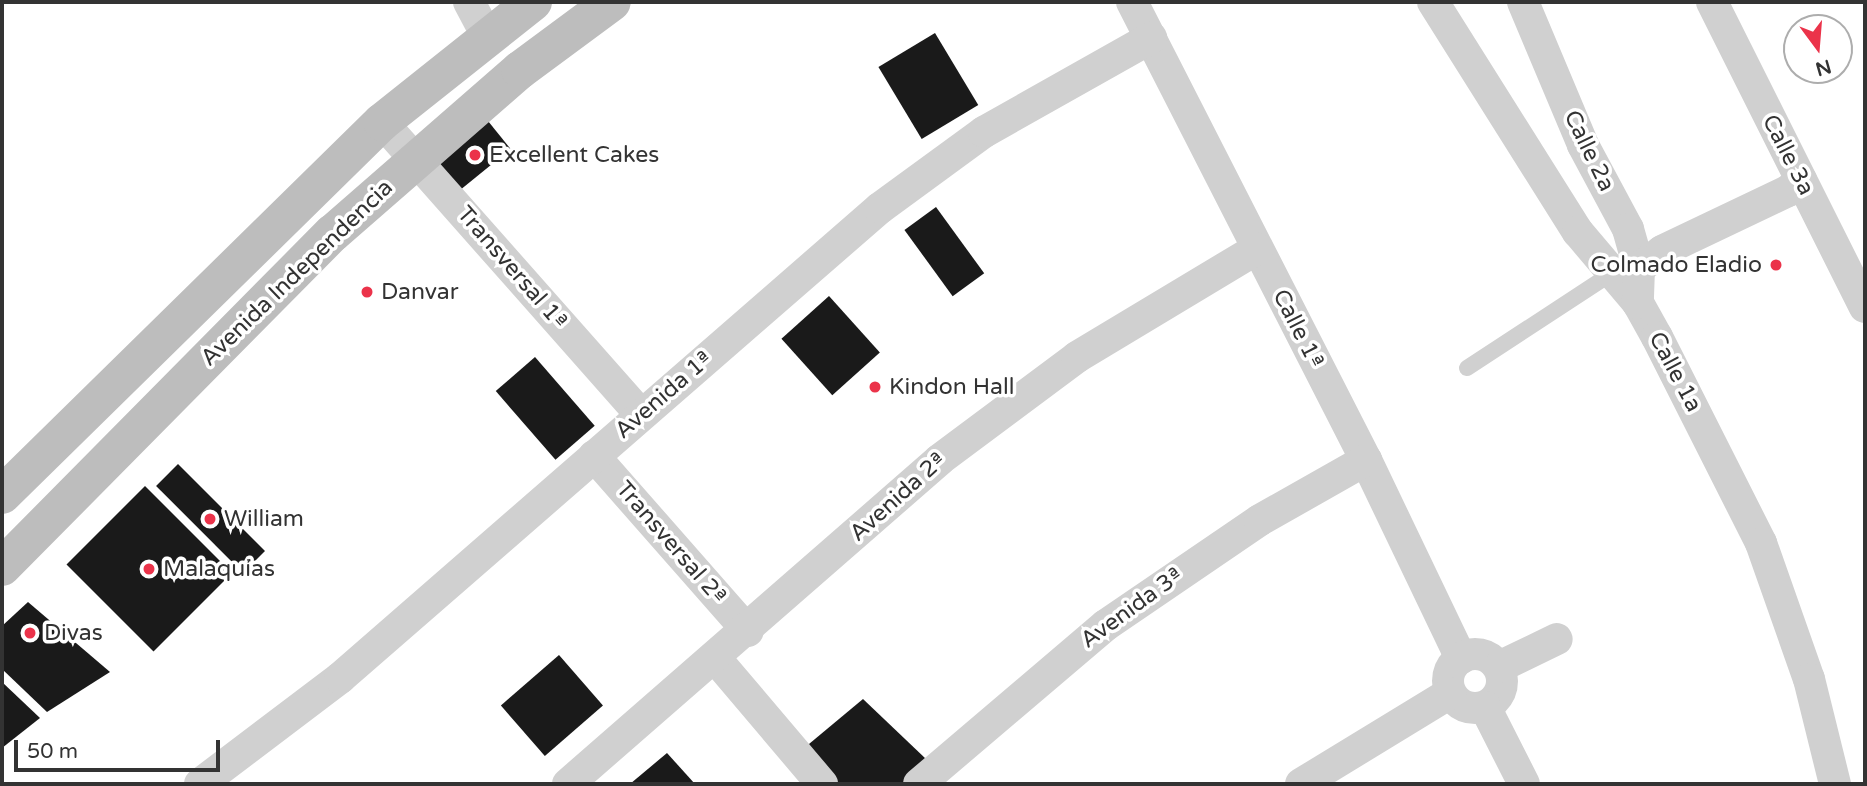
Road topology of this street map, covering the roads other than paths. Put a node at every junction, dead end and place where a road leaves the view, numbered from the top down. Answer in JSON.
{"nodes":[{"id":1,"x":469,"y":2,"type":"edge"},
{"id":2,"x":533,"y":2,"type":"edge"},
{"id":3,"x":611,"y":2,"type":"edge"},
{"id":4,"x":1132,"y":2,"type":"edge"},
{"id":5,"x":1433,"y":2,"type":"edge"},
{"id":6,"x":1523,"y":2,"type":"edge"},
{"id":7,"x":1712,"y":2,"type":"edge"},
{"id":8,"x":487,"y":36,"type":"junction"},
{"id":9,"x":1151,"y":38,"type":"junction"},
{"id":10,"x":382,"y":122,"type":"junction"},
{"id":11,"x":415,"y":159,"type":"junction"},
{"id":12,"x":1801,"y":180,"type":"junction"},
{"id":13,"x":1258,"y":249,"type":"junction"},
{"id":14,"x":1626,"y":270,"type":"junction"},
{"id":15,"x":1865,"y":307,"type":"edge"},
{"id":16,"x":1467,"y":368,"type":"dead end"},
{"id":17,"x":641,"y":415,"type":"junction"},
{"id":18,"x":594,"y":456,"type":"junction"},
{"id":19,"x":1366,"y":460,"type":"junction"},
{"id":20,"x":2,"y":495,"type":"edge"},
{"id":21,"x":2,"y":567,"type":"edge"},
{"id":22,"x":748,"y":631,"type":"junction"},
{"id":23,"x":1557,"y":639,"type":"dead end"},
{"id":24,"x":1461,"y":658,"type":"junction"},
{"id":25,"x":716,"y":659,"type":"junction"},
{"id":26,"x":1499,"y":667,"type":"junction"},
{"id":27,"x":1450,"y":692,"type":"junction"},
{"id":28,"x":1485,"y":707,"type":"junction"},
{"id":29,"x":200,"y":784,"type":"edge"},
{"id":30,"x":568,"y":784,"type":"edge"},
{"id":31,"x":822,"y":784,"type":"edge"},
{"id":32,"x":919,"y":784,"type":"edge"},
{"id":33,"x":1301,"y":784,"type":"edge"},
{"id":34,"x":1524,"y":784,"type":"edge"},
{"id":35,"x":1835,"y":784,"type":"edge"}],
"edges":[{"from":1,"to":8,"type":"street"},
{"from":2,"to":8,"type":"main road","name":"Avenida Independencia"},
{"from":3,"to":11,"type":"main road","name":"Avenida Independencia"},
{"from":4,"to":9,"type":"street","name":"Calle 1ª"},
{"from":5,"to":14,"type":"street","name":"Calle 1a"},
{"from":6,"to":14,"type":"street","name":"Calle 2a"},
{"from":7,"to":12,"type":"street","name":"Calle 3a"},
{"from":8,"to":10,"type":"main road","name":"Avenida Independencia"},
{"from":9,"to":13,"type":"street","name":"Calle 1ª"},
{"from":9,"to":17,"type":"street","name":"Avenida 1ª"},
{"from":10,"to":11,"type":"street","name":"Transversal 1ª"},
{"from":10,"to":20,"type":"main road","name":"Avenida Independencia"},
{"from":11,"to":17,"type":"street","name":"Transversal 1ª"},
{"from":11,"to":21,"type":"main road","name":"Avenida Independencia"},
{"from":12,"to":14,"type":"street"},
{"from":12,"to":15,"type":"street","name":"Calle 3a"},
{"from":13,"to":19,"type":"street","name":"Calle 1ª"},
{"from":13,"to":22,"type":"street","name":"Avenida 2ª"},
{"from":14,"to":16,"type":"lane"},
{"from":14,"to":35,"type":"street","name":"Calle 1a"},
{"from":17,"to":18,"type":"street","name":"Avenida 1ª"},
{"from":18,"to":22,"type":"street","name":"Transversal 2ª"},
{"from":18,"to":29,"type":"street","name":"Avenida 1ª"},
{"from":19,"to":24,"type":"street","name":"Calle 1ª"},
{"from":19,"to":32,"type":"street","name":"Avenida 3ª"},
{"from":22,"to":25,"type":"street","name":"Avenida 2ª"},
{"from":23,"to":26,"type":"street"},
{"from":24,"to":26,"type":"street"},
{"from":24,"to":27,"type":"street"},
{"from":25,"to":30,"type":"street","name":"Avenida 2ª"},
{"from":25,"to":31,"type":"street"},
{"from":26,"to":28,"type":"street"},
{"from":27,"to":28,"type":"street"},
{"from":27,"to":33,"type":"street"},
{"from":28,"to":34,"type":"street"}]}
